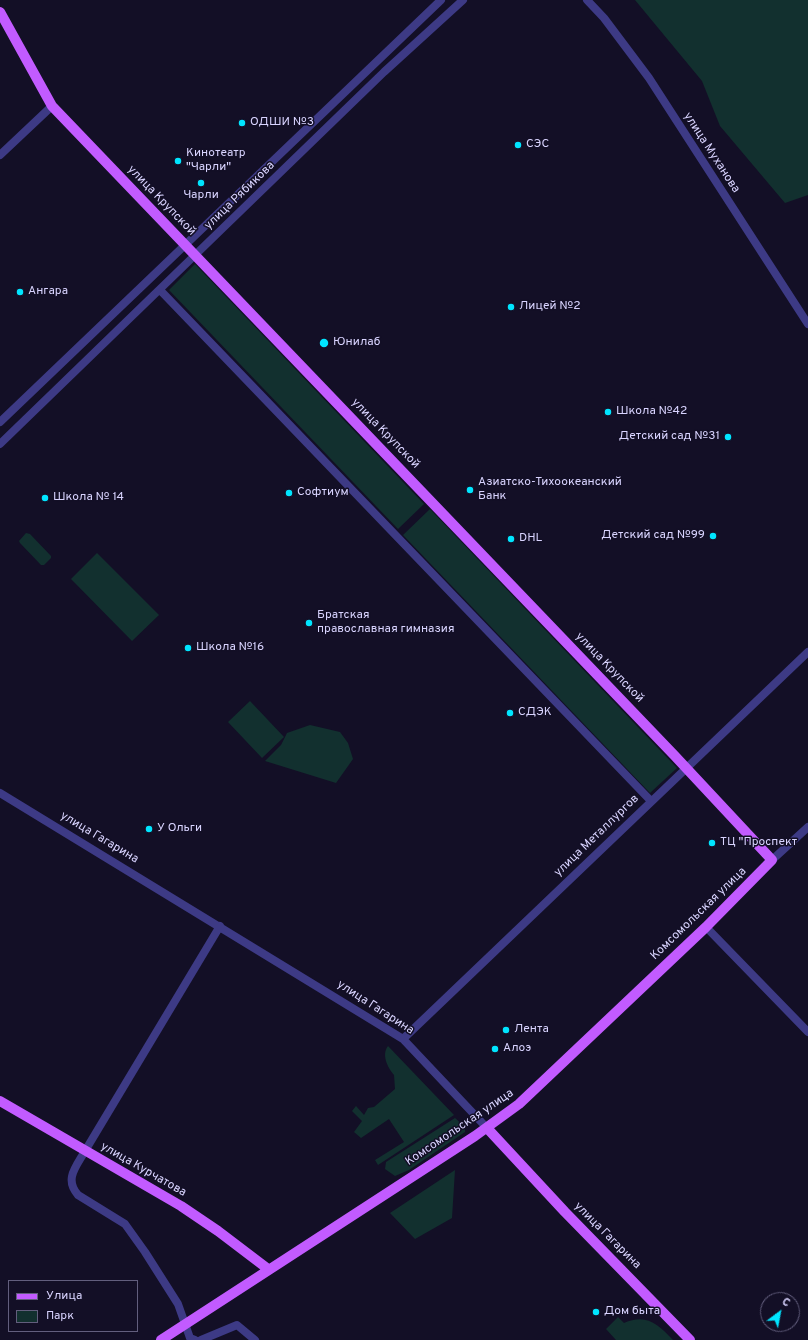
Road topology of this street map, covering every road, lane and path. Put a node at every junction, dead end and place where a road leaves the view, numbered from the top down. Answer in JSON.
{"nodes":[{"id":1,"x":441,"y":0,"type":"edge"},
{"id":2,"x":463,"y":0,"type":"edge"},
{"id":3,"x":587,"y":0,"type":"edge"},
{"id":4,"x":0,"y":12,"type":"edge"},
{"id":5,"x":52,"y":106,"type":"junction"},
{"id":6,"x":0,"y":154,"type":"edge"},
{"id":7,"x":185,"y":244,"type":"junction"},
{"id":8,"x":195,"y":256,"type":"junction"},
{"id":9,"x":160,"y":290,"type":"junction"},
{"id":10,"x":808,"y":324,"type":"edge"},
{"id":11,"x":12,"y":411,"type":"junction"},
{"id":12,"x":0,"y":422,"type":"edge"},
{"id":13,"x":24,"y":422,"type":"junction"},
{"id":14,"x":0,"y":444,"type":"edge"},
{"id":15,"x":808,"y":652,"type":"edge"},
{"id":16,"x":687,"y":769,"type":"junction"},
{"id":17,"x":0,"y":793,"type":"edge"},
{"id":18,"x":652,"y":801,"type":"junction"},
{"id":19,"x":808,"y":827,"type":"edge"},
{"id":20,"x":772,"y":860,"type":"junction"},
{"id":21,"x":220,"y":926,"type":"junction"},
{"id":22,"x":706,"y":927,"type":"junction"},
{"id":23,"x":808,"y":1032,"type":"edge"},
{"id":24,"x":403,"y":1039,"type":"junction"},
{"id":25,"x":0,"y":1101,"type":"edge"},
{"id":26,"x":487,"y":1128,"type":"junction"},
{"id":27,"x":85,"y":1151,"type":"junction"},
{"id":28,"x":268,"y":1269,"type":"junction"},
{"id":29,"x":184,"y":1324,"type":"junction"},
{"id":30,"x":678,"y":1328,"type":"junction"},
{"id":31,"x":161,"y":1340,"type":"edge"},
{"id":32,"x":195,"y":1340,"type":"edge"},
{"id":33,"x":201,"y":1340,"type":"edge"},
{"id":34,"x":255,"y":1340,"type":"edge"},
{"id":35,"x":683,"y":1340,"type":"edge"},
{"id":36,"x":690,"y":1340,"type":"edge"}],
"edges":[{"from":1,"to":7,"type":"street","name":"улица Рябикова"},
{"from":2,"to":8,"type":"street","name":"улица Рябикова"},
{"from":3,"to":10,"type":"street","name":"улица Муханова"},
{"from":4,"to":5,"type":"main road","name":"улица Крупской"},
{"from":5,"to":6,"type":"street"},
{"from":5,"to":7,"type":"main road","name":"улица Крупской"},
{"from":7,"to":8,"type":"main road","name":"улица Крупской"},
{"from":7,"to":11,"type":"street","name":"улица Рябикова"},
{"from":8,"to":9,"type":"street","name":"улица Рябикова"},
{"from":8,"to":16,"type":"main road","name":"улица Крупской"},
{"from":9,"to":13,"type":"street","name":"улица Рябикова"},
{"from":9,"to":18,"type":"street"},
{"from":11,"to":12,"type":"street","name":"улица Рябикова"},
{"from":11,"to":13,"type":"street"},
{"from":13,"to":14,"type":"street","name":"улица Рябикова"},
{"from":15,"to":16,"type":"street","name":"улица Металлургов"},
{"from":16,"to":18,"type":"street","name":"улица Металлургов"},
{"from":16,"to":20,"type":"main road","name":"улица Крупской"},
{"from":17,"to":21,"type":"street","name":"улица Гагарина"},
{"from":18,"to":24,"type":"street","name":"улица Металлургов"},
{"from":19,"to":20,"type":"street","name":"Комсомольская улица"},
{"from":20,"to":22,"type":"main road","name":"Комсомольская улица"},
{"from":21,"to":24,"type":"street","name":"улица Гагарина"},
{"from":21,"to":27,"type":"street"},
{"from":22,"to":23,"type":"street"},
{"from":22,"to":26,"type":"main road","name":"Комсомольская улица"},
{"from":24,"to":26,"type":"street","name":"улица Гагарина"},
{"from":25,"to":27,"type":"main road","name":"улица Курчатова"},
{"from":26,"to":28,"type":"main road","name":"Комсомольская улица"},
{"from":26,"to":30,"type":"main road","name":"улица Гагарина"},
{"from":27,"to":28,"type":"main road","name":"улица Курчатова"},
{"from":27,"to":29,"type":"street"},
{"from":28,"to":29,"type":"main road","name":"Комсомольская улица"},
{"from":29,"to":31,"type":"main road","name":"Комсомольская улица"},
{"from":29,"to":32,"type":"street"},
{"from":30,"to":35,"type":"main road"},
{"from":30,"to":36,"type":"main road","name":"улица Гагарина"},
{"from":33,"to":34,"type":"street"}]}
